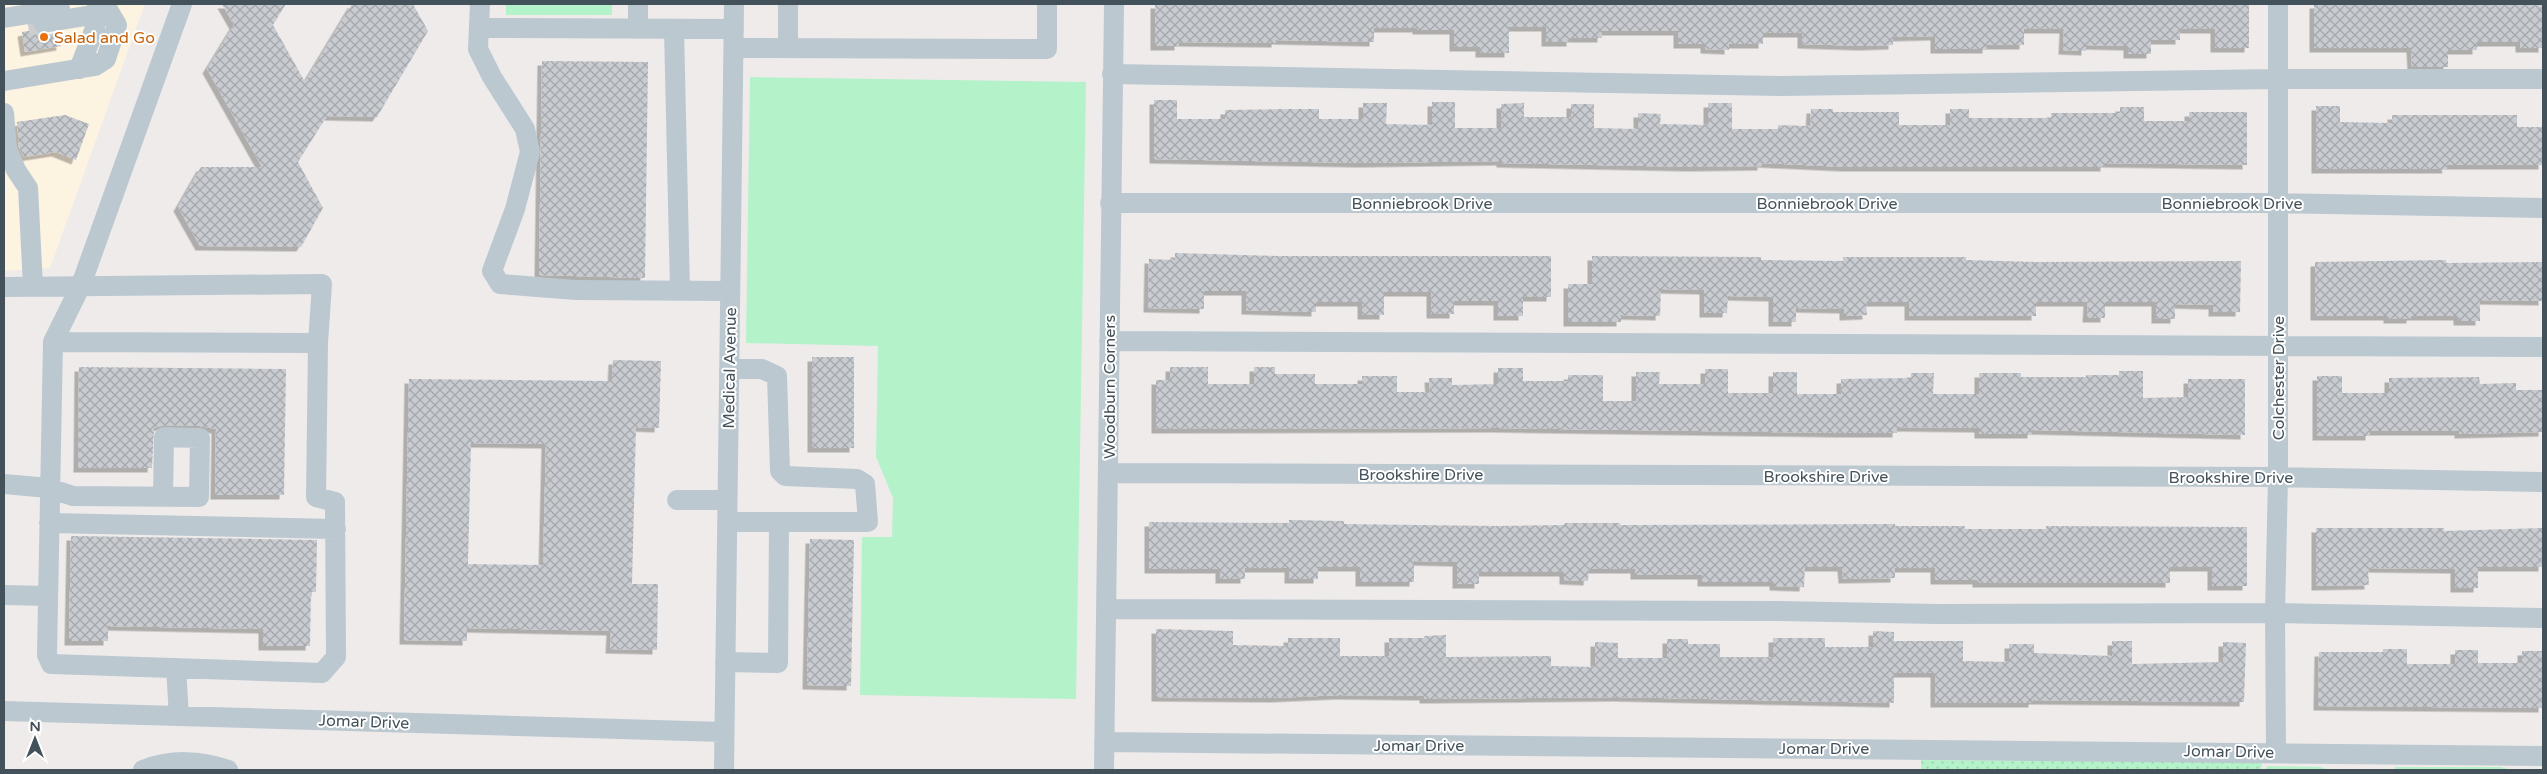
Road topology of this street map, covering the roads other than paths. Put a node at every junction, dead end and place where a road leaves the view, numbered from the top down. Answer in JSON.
{"nodes":[{"id":1,"x":97,"y":4,"type":"edge"},
{"id":2,"x":182,"y":4,"type":"edge"},
{"id":3,"x":480,"y":4,"type":"edge"},
{"id":4,"x":638,"y":4,"type":"edge"},
{"id":5,"x":734,"y":4,"type":"edge"},
{"id":6,"x":788,"y":4,"type":"edge"},
{"id":7,"x":1047,"y":4,"type":"edge"},
{"id":8,"x":1114,"y":4,"type":"edge"},
{"id":9,"x":2278,"y":4,"type":"edge"},
{"id":10,"x":17,"y":17,"type":"edge"},
{"id":11,"x":479,"y":28,"type":"junction"},
{"id":12,"x":638,"y":29,"type":"junction"},
{"id":13,"x":674,"y":29,"type":"junction"},
{"id":14,"x":734,"y":38,"type":"junction"},
{"id":15,"x":788,"y":47,"type":"junction"},
{"id":16,"x":79,"y":69,"type":"junction"},
{"id":17,"x":1112,"y":74,"type":"junction"},
{"id":18,"x":2278,"y":79,"type":"junction"},
{"id":19,"x":2543,"y":79,"type":"edge"},
{"id":20,"x":4,"y":81,"type":"edge"},
{"id":21,"x":4,"y":113,"type":"edge"},
{"id":22,"x":5,"y":150,"type":"edge"},
{"id":23,"x":2278,"y":202,"type":"junction"},
{"id":24,"x":1110,"y":203,"type":"junction"},
{"id":25,"x":2543,"y":208,"type":"edge"},
{"id":26,"x":81,"y":285,"type":"junction"},
{"id":27,"x":4,"y":286,"type":"edge"},
{"id":28,"x":33,"y":286,"type":"junction"},
{"id":29,"x":730,"y":290,"type":"junction"},
{"id":30,"x":680,"y":291,"type":"junction"},
{"id":31,"x":1109,"y":341,"type":"junction"},
{"id":32,"x":53,"y":342,"type":"junction"},
{"id":33,"x":318,"y":343,"type":"junction"},
{"id":34,"x":2278,"y":345,"type":"junction"},
{"id":35,"x":2543,"y":346,"type":"edge"},
{"id":36,"x":729,"y":369,"type":"junction"},
{"id":37,"x":1108,"y":473,"type":"junction"},
{"id":38,"x":2278,"y":477,"type":"junction"},
{"id":39,"x":2543,"y":482,"type":"edge"},
{"id":40,"x":4,"y":484,"type":"edge"},
{"id":41,"x":50,"y":488,"type":"junction"},
{"id":42,"x":163,"y":496,"type":"dead end"},
{"id":43,"x":677,"y":500,"type":"dead end"},
{"id":44,"x":727,"y":500,"type":"junction"},
{"id":45,"x":727,"y":522,"type":"junction"},
{"id":46,"x":778,"y":522,"type":"junction"},
{"id":47,"x":49,"y":523,"type":"junction"},
{"id":48,"x":336,"y":529,"type":"junction"},
{"id":49,"x":4,"y":595,"type":"edge"},
{"id":50,"x":47,"y":596,"type":"junction"},
{"id":51,"x":1106,"y":609,"type":"junction"},
{"id":52,"x":2274,"y":613,"type":"junction"},
{"id":53,"x":2543,"y":618,"type":"edge"},
{"id":54,"x":725,"y":662,"type":"junction"},
{"id":55,"x":176,"y":668,"type":"junction"},
{"id":56,"x":4,"y":711,"type":"edge"},
{"id":57,"x":179,"y":716,"type":"junction"},
{"id":58,"x":724,"y":732,"type":"junction"},
{"id":59,"x":1104,"y":742,"type":"junction"},
{"id":60,"x":2276,"y":752,"type":"junction"},
{"id":61,"x":2538,"y":760,"type":"edge"},
{"id":62,"x":143,"y":770,"type":"edge"},
{"id":63,"x":228,"y":770,"type":"edge"},
{"id":64,"x":724,"y":770,"type":"edge"},
{"id":65,"x":1104,"y":770,"type":"edge"}],
"edges":[{"from":1,"to":10,"type":"street"},
{"from":1,"to":16,"type":"street"},
{"from":2,"to":26,"type":"street"},
{"from":3,"to":11,"type":"street"},
{"from":4,"to":12,"type":"street"},
{"from":5,"to":14,"type":"street","name":"Medical Avenue"},
{"from":6,"to":15,"type":"street"},
{"from":7,"to":15,"type":"street"},
{"from":8,"to":17,"type":"street","name":"Woodburn Corners"},
{"from":9,"to":18,"type":"street","name":"Colchester Drive"},
{"from":10,"to":16,"type":"street"},
{"from":11,"to":12,"type":"street"},
{"from":11,"to":30,"type":"street"},
{"from":12,"to":13,"type":"street"},
{"from":13,"to":14,"type":"street"},
{"from":13,"to":30,"type":"street"},
{"from":14,"to":15,"type":"street"},
{"from":14,"to":29,"type":"street","name":"Medical Avenue"},
{"from":16,"to":20,"type":"street"},
{"from":17,"to":18,"type":"street"},
{"from":17,"to":24,"type":"street","name":"Woodburn Corners"},
{"from":18,"to":19,"type":"street"},
{"from":18,"to":23,"type":"street","name":"Colchester Drive"},
{"from":21,"to":22,"type":"street"},
{"from":22,"to":28,"type":"street"},
{"from":23,"to":24,"type":"street","name":"Bonniebrook Drive"},
{"from":23,"to":25,"type":"street","name":"Bonniebrook Drive"},
{"from":23,"to":34,"type":"street","name":"Colchester Drive"},
{"from":24,"to":31,"type":"street","name":"Woodburn Corners"},
{"from":26,"to":28,"type":"street"},
{"from":26,"to":32,"type":"street"},
{"from":26,"to":33,"type":"street"},
{"from":27,"to":28,"type":"street"},
{"from":29,"to":30,"type":"street"},
{"from":29,"to":36,"type":"street","name":"Medical Avenue"},
{"from":31,"to":34,"type":"street"},
{"from":31,"to":37,"type":"street","name":"Woodburn Corners"},
{"from":32,"to":33,"type":"street"},
{"from":32,"to":41,"type":"street"},
{"from":33,"to":48,"type":"street"},
{"from":34,"to":35,"type":"street"},
{"from":34,"to":38,"type":"street","name":"Colchester Drive"},
{"from":36,"to":44,"type":"street","name":"Medical Avenue"},
{"from":36,"to":46,"type":"street"},
{"from":37,"to":38,"type":"street","name":"Brookshire Drive"},
{"from":37,"to":51,"type":"street","name":"Woodburn Corners"},
{"from":38,"to":39,"type":"street","name":"Brookshire Drive"},
{"from":38,"to":52,"type":"street","name":"Colchester Drive"},
{"from":40,"to":41,"type":"street"},
{"from":41,"to":42,"type":"street"},
{"from":41,"to":47,"type":"street"},
{"from":43,"to":44,"type":"street"},
{"from":44,"to":45,"type":"street","name":"Medical Avenue"},
{"from":45,"to":46,"type":"street"},
{"from":45,"to":54,"type":"street","name":"Medical Avenue"},
{"from":46,"to":54,"type":"street"},
{"from":47,"to":48,"type":"street"},
{"from":47,"to":50,"type":"street"},
{"from":48,"to":55,"type":"street"},
{"from":49,"to":50,"type":"street"},
{"from":50,"to":55,"type":"street"},
{"from":51,"to":52,"type":"street"},
{"from":51,"to":59,"type":"street","name":"Woodburn Corners"},
{"from":52,"to":53,"type":"street"},
{"from":52,"to":60,"type":"street","name":"Colchester Drive"},
{"from":54,"to":58,"type":"street","name":"Medical Avenue"},
{"from":55,"to":57,"type":"street"},
{"from":56,"to":57,"type":"street","name":"Jomar Drive"},
{"from":57,"to":58,"type":"street","name":"Jomar Drive"},
{"from":58,"to":64,"type":"street","name":"Medical Avenue"},
{"from":59,"to":60,"type":"street","name":"Jomar Drive"},
{"from":59,"to":65,"type":"street","name":"Woodburn Corners"},
{"from":60,"to":61,"type":"street","name":"Jomar Drive"},
{"from":62,"to":63,"type":"street"}]}
